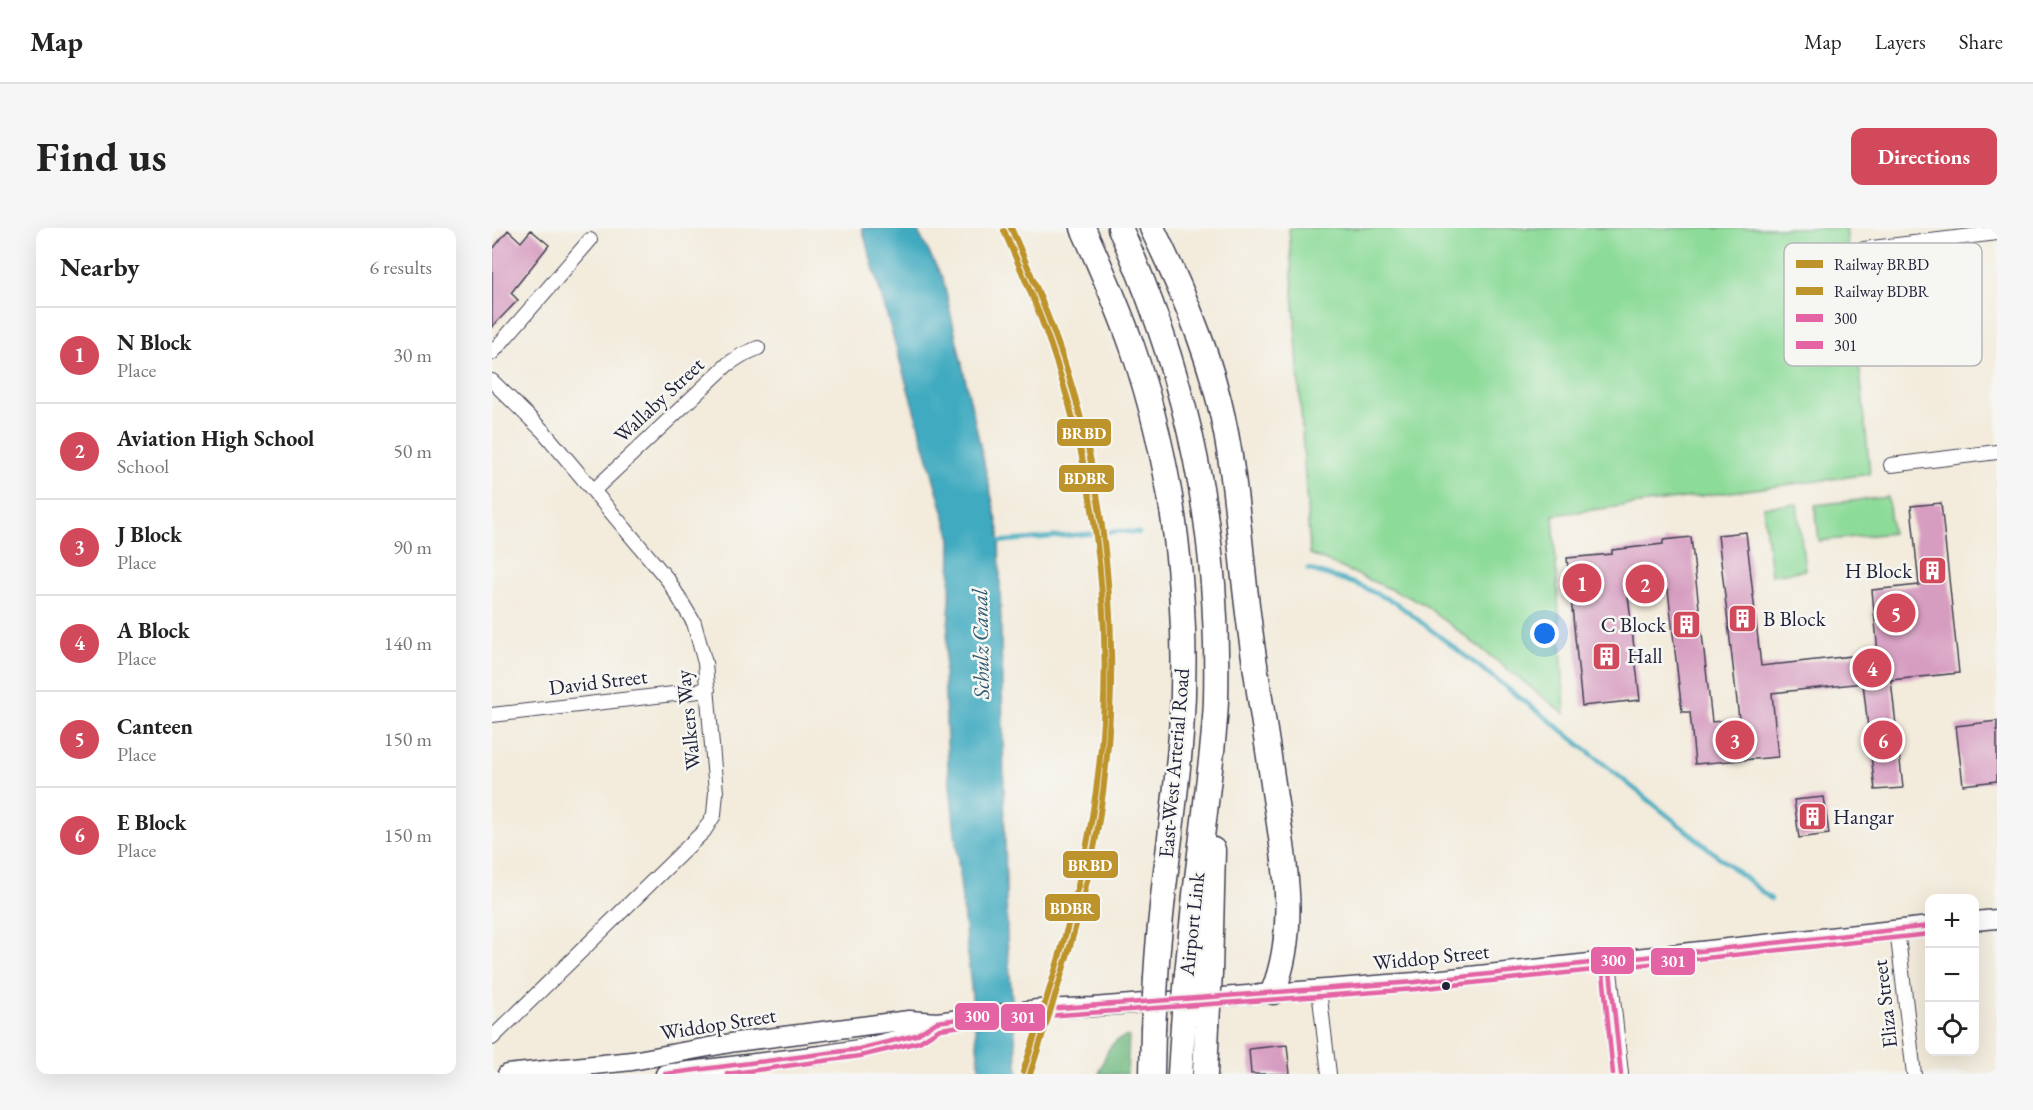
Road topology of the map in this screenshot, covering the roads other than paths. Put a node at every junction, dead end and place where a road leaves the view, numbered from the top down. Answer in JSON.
{"nodes":[{"id":1,"x":1083,"y":228,"type":"edge"},
{"id":2,"x":1120,"y":228,"type":"edge"},
{"id":3,"x":1152,"y":228,"type":"edge"},
{"id":4,"x":1997,"y":233,"type":"edge"},
{"id":5,"x":590,"y":240,"type":"dead end"},
{"id":6,"x":1914,"y":243,"type":"edge"},
{"id":7,"x":758,"y":348,"type":"dead end"},
{"id":8,"x":492,"y":353,"type":"edge"},
{"id":9,"x":492,"y":381,"type":"edge"},
{"id":10,"x":1997,"y":452,"type":"edge"},
{"id":11,"x":1891,"y":465,"type":"dead end"},
{"id":12,"x":594,"y":490,"type":"junction"},
{"id":13,"x":708,"y":690,"type":"junction"},
{"id":14,"x":492,"y":715,"type":"edge"},
{"id":15,"x":1205,"y":809,"type":"joint"},
{"id":16,"x":1997,"y":919,"type":"edge"},
{"id":17,"x":1979,"y":921,"type":"edge"},
{"id":18,"x":1925,"y":926,"type":"edge"},
{"id":19,"x":1897,"y":929,"type":"junction"},
{"id":20,"x":1608,"y":962,"type":"junction"},
{"id":21,"x":1198,"y":973,"type":"junction"},
{"id":22,"x":1319,"y":990,"type":"junction"},
{"id":23,"x":1273,"y":992,"type":"junction"},
{"id":24,"x":937,"y":1022,"type":"junction"},
{"id":25,"x":1146,"y":1029,"type":"junction"},
{"id":26,"x":492,"y":1038,"type":"edge"},
{"id":27,"x":507,"y":1074,"type":"edge"},
{"id":28,"x":665,"y":1074,"type":"edge"},
{"id":29,"x":1137,"y":1074,"type":"edge"},
{"id":30,"x":1152,"y":1074,"type":"edge"},
{"id":31,"x":1180,"y":1074,"type":"edge"},
{"id":32,"x":1205,"y":1074,"type":"edge"},
{"id":33,"x":1329,"y":1074,"type":"edge"},
{"id":34,"x":1621,"y":1074,"type":"edge"},
{"id":35,"x":1914,"y":1074,"type":"edge"}],
"edges":[{"from":1,"to":25,"type":"highway","name":"East-West Arterial Road"},
{"from":2,"to":15,"type":"highway","name":"East-West Arterial Road"},
{"from":3,"to":23,"type":"highway"},
{"from":4,"to":6,"type":"street"},
{"from":5,"to":8,"type":"street"},
{"from":7,"to":12,"type":"street","name":"Wallaby Street"},
{"from":9,"to":12,"type":"street","name":"Walkers Way"},
{"from":10,"to":11,"type":"street"},
{"from":12,"to":13,"type":"street","name":"Walkers Way"},
{"from":13,"to":14,"type":"street","name":"David Street"},
{"from":13,"to":26,"type":"street","name":"Walkers Way"},
{"from":15,"to":21,"type":"highway","name":"Airport Link"},
{"from":16,"to":17,"type":"street"},
{"from":18,"to":19,"type":"street","name":"Widdop Street"},
{"from":19,"to":20,"type":"street","name":"Widdop Street"},
{"from":19,"to":35,"type":"street","name":"Eliza Street"},
{"from":20,"to":22,"type":"street","name":"Widdop Street"},
{"from":20,"to":34,"type":"street"},
{"from":21,"to":31,"type":"highway","name":"Airport Link","bridge":true},
{"from":21,"to":32,"type":"highway","bridge":true},
{"from":22,"to":23,"type":"street","name":"Widdop Street"},
{"from":22,"to":33,"type":"street"},
{"from":23,"to":24,"type":"street","name":"Widdop Street"},
{"from":24,"to":27,"type":"street","name":"Widdop Street"},
{"from":24,"to":28,"type":"street","name":"Widdop Street"},
{"from":25,"to":29,"type":"highway"},
{"from":25,"to":30,"type":"highway"}]}
